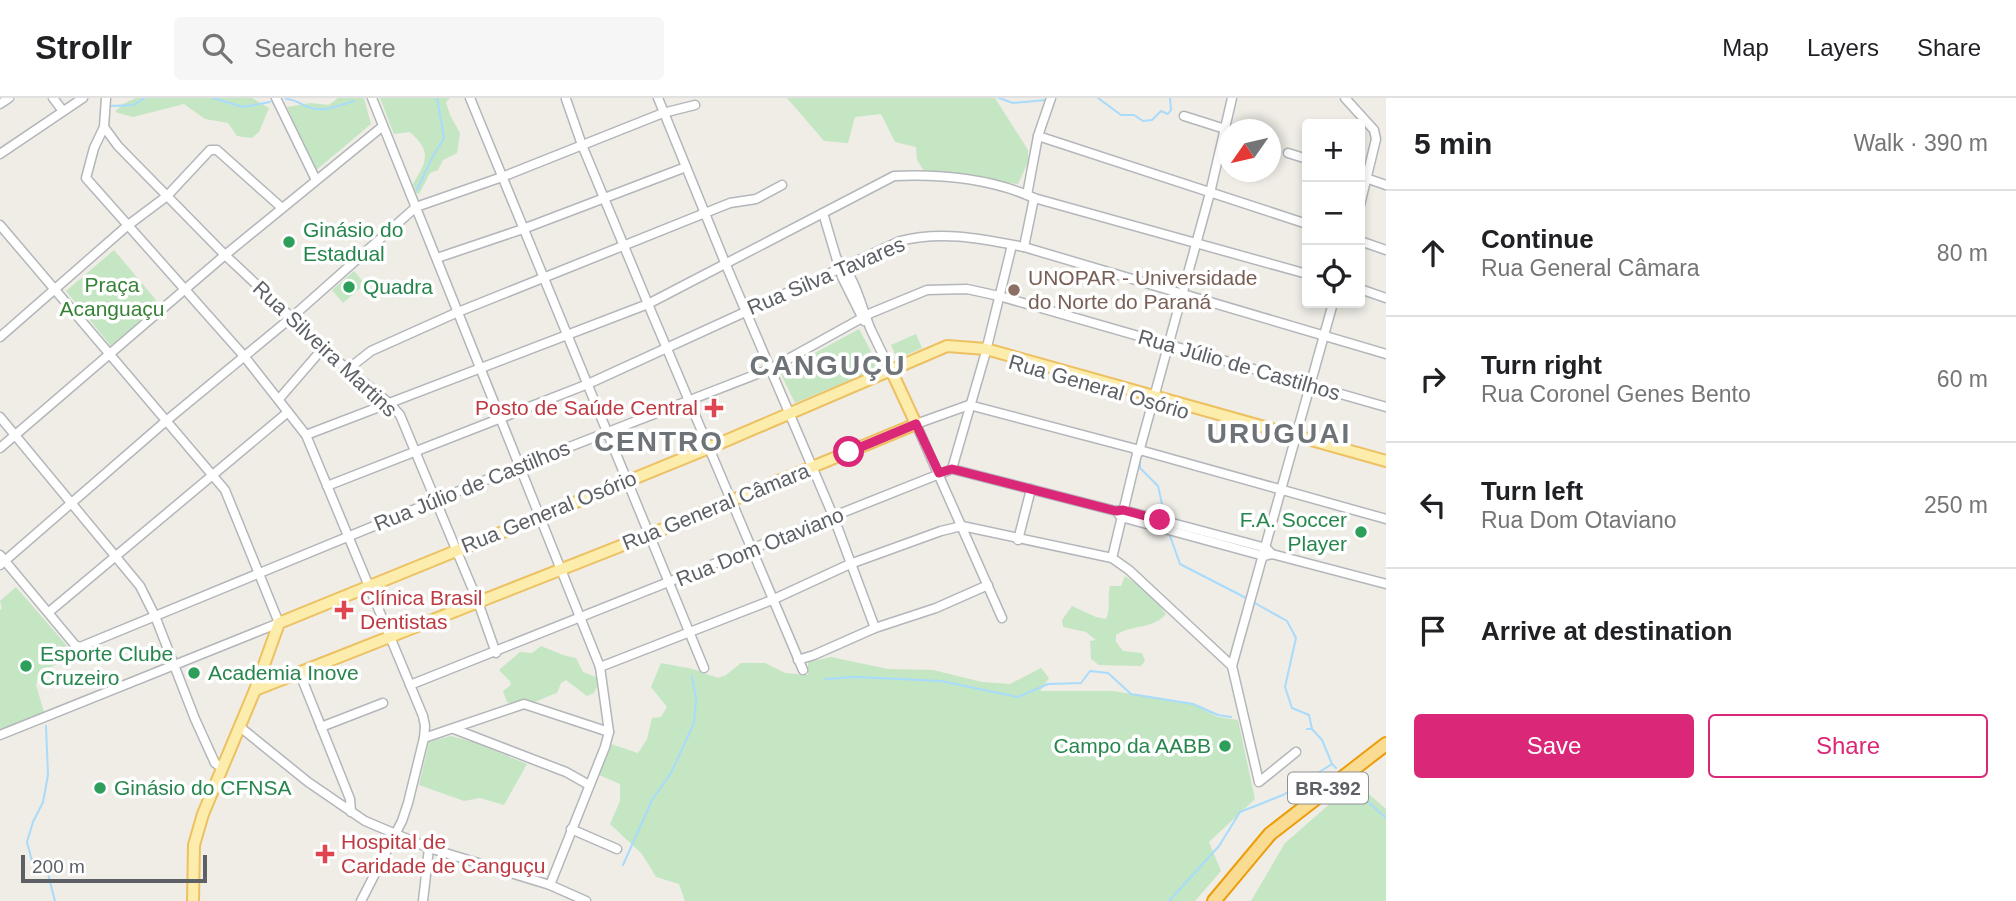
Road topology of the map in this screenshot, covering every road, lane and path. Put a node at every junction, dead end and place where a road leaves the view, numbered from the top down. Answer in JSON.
{"nodes":[{"id":1,"x":9,"y":98,"type":"edge"},
{"id":2,"x":53,"y":98,"type":"edge"},
{"id":3,"x":83,"y":98,"type":"edge"},
{"id":4,"x":106,"y":98,"type":"edge"},
{"id":5,"x":276,"y":98,"type":"edge"},
{"id":6,"x":372,"y":98,"type":"edge"},
{"id":7,"x":470,"y":98,"type":"edge"},
{"id":8,"x":658,"y":98,"type":"edge"},
{"id":9,"x":1051,"y":98,"type":"edge"},
{"id":10,"x":1232,"y":98,"type":"edge"},
{"id":11,"x":1345,"y":98,"type":"edge"},
{"id":12,"x":566,"y":99,"type":"edge"},
{"id":13,"x":0,"y":104,"type":"edge"},
{"id":14,"x":695,"y":105,"type":"dead end"},
{"id":15,"x":63,"y":111,"type":"junction"},
{"id":16,"x":663,"y":113,"type":"junction"},
{"id":17,"x":1184,"y":116,"type":"dead end"},
{"id":18,"x":1227,"y":119,"type":"edge"},
{"id":19,"x":1364,"y":119,"type":"edge"},
{"id":20,"x":1365,"y":120,"type":"edge"},
{"id":21,"x":383,"y":126,"type":"junction"},
{"id":22,"x":104,"y":127,"type":"junction"},
{"id":23,"x":1218,"y":127,"type":"edge"},
{"id":24,"x":1038,"y":136,"type":"junction"},
{"id":25,"x":582,"y":145,"type":"junction"},
{"id":26,"x":1288,"y":153,"type":"dead end"},
{"id":27,"x":0,"y":154,"type":"edge"},
{"id":28,"x":1302,"y":157,"type":"edge"},
{"id":29,"x":1218,"y":158,"type":"edge"},
{"id":30,"x":686,"y":167,"type":"junction"},
{"id":31,"x":1365,"y":174,"type":"edge"},
{"id":32,"x":502,"y":177,"type":"junction"},
{"id":33,"x":1365,"y":177,"type":"edge"},
{"id":34,"x":316,"y":180,"type":"junction"},
{"id":35,"x":782,"y":185,"type":"dead end"},
{"id":36,"x":1386,"y":185,"type":"edge"},
{"id":37,"x":1210,"y":192,"type":"junction"},
{"id":38,"x":167,"y":196,"type":"junction"},
{"id":39,"x":1031,"y":197,"type":"junction"},
{"id":40,"x":604,"y":199,"type":"junction"},
{"id":41,"x":416,"y":207,"type":"junction"},
{"id":42,"x":282,"y":208,"type":"junction"},
{"id":43,"x":705,"y":213,"type":"junction"},
{"id":44,"x":823,"y":214,"type":"junction"},
{"id":45,"x":1302,"y":222,"type":"edge"},
{"id":46,"x":0,"y":225,"type":"edge"},
{"id":47,"x":127,"y":226,"type":"junction"},
{"id":48,"x":523,"y":229,"type":"junction"},
{"id":49,"x":1196,"y":242,"type":"junction"},
{"id":50,"x":1365,"y":243,"type":"edge"},
{"id":51,"x":1012,"y":245,"type":"junction"},
{"id":52,"x":624,"y":246,"type":"junction"},
{"id":53,"x":1024,"y":247,"type":"junction"},
{"id":54,"x":1386,"y":250,"type":"edge"},
{"id":55,"x":225,"y":256,"type":"junction"},
{"id":56,"x":437,"y":258,"type":"junction"},
{"id":57,"x":726,"y":265,"type":"junction"},
{"id":58,"x":841,"y":265,"type":"junction"},
{"id":59,"x":1302,"y":273,"type":"edge"},
{"id":60,"x":544,"y":277,"type":"junction"},
{"id":61,"x":55,"y":289,"type":"junction"},
{"id":62,"x":182,"y":289,"type":"junction"},
{"id":63,"x":1365,"y":291,"type":"edge"},
{"id":64,"x":1182,"y":294,"type":"junction"},
{"id":65,"x":999,"y":296,"type":"junction"},
{"id":66,"x":1386,"y":298,"type":"edge"},
{"id":67,"x":648,"y":304,"type":"junction"},
{"id":68,"x":1332,"y":308,"type":"edge"},
{"id":69,"x":745,"y":311,"type":"junction"},
{"id":70,"x":458,"y":312,"type":"junction"},
{"id":71,"x":292,"y":317,"type":"junction"},
{"id":72,"x":864,"y":317,"type":"junction"},
{"id":73,"x":568,"y":335,"type":"junction"},
{"id":74,"x":1324,"y":335,"type":"junction"},
{"id":75,"x":0,"y":337,"type":"edge"},
{"id":76,"x":1168,"y":344,"type":"junction"},
{"id":77,"x":324,"y":347,"type":"junction"},
{"id":78,"x":667,"y":349,"type":"junction"},
{"id":79,"x":982,"y":352,"type":"junction"},
{"id":80,"x":110,"y":354,"type":"junction"},
{"id":81,"x":1386,"y":354,"type":"edge"},
{"id":82,"x":244,"y":359,"type":"junction"},
{"id":83,"x":480,"y":367,"type":"junction"},
{"id":84,"x":348,"y":369,"type":"junction"},
{"id":85,"x":770,"y":369,"type":"junction"},
{"id":86,"x":891,"y":370,"type":"junction"},
{"id":87,"x":588,"y":384,"type":"junction"},
{"id":88,"x":1310,"y":386,"type":"junction"},
{"id":89,"x":1153,"y":398,"type":"junction"},
{"id":90,"x":279,"y":399,"type":"junction"},
{"id":91,"x":689,"y":400,"type":"junction"},
{"id":92,"x":389,"y":403,"type":"junction"},
{"id":93,"x":969,"y":405,"type":"junction"},
{"id":94,"x":1386,"y":407,"type":"edge"},
{"id":95,"x":288,"y":412,"type":"junction"},
{"id":96,"x":790,"y":412,"type":"junction"},
{"id":97,"x":0,"y":417,"type":"edge"},
{"id":98,"x":500,"y":419,"type":"junction"},
{"id":99,"x":166,"y":421,"type":"junction"},
{"id":100,"x":916,"y":424,"type":"junction"},
{"id":101,"x":607,"y":432,"type":"junction"},
{"id":102,"x":15,"y":435,"type":"junction"},
{"id":103,"x":306,"y":436,"type":"junction"},
{"id":104,"x":1296,"y":439,"type":"junction"},
{"id":105,"x":0,"y":448,"type":"edge"},
{"id":106,"x":709,"y":448,"type":"junction"},
{"id":107,"x":1138,"y":451,"type":"junction"},
{"id":108,"x":415,"y":452,"type":"junction"},
{"id":109,"x":1386,"y":461,"type":"edge"},
{"id":110,"x":519,"y":467,"type":"junction"},
{"id":111,"x":812,"y":467,"type":"junction"},
{"id":112,"x":1386,"y":467,"type":"edge"},
{"id":113,"x":952,"y":469,"type":"junction"},
{"id":114,"x":939,"y":473,"type":"junction"},
{"id":115,"x":212,"y":474,"type":"junction"},
{"id":116,"x":628,"y":480,"type":"junction"},
{"id":117,"x":327,"y":486,"type":"junction"},
{"id":118,"x":1031,"y":489,"type":"junction"},
{"id":119,"x":1281,"y":491,"type":"junction"},
{"id":120,"x":436,"y":501,"type":"junction"},
{"id":121,"x":731,"y":501,"type":"junction"},
{"id":122,"x":72,"y":505,"type":"junction"},
{"id":123,"x":1120,"y":512,"type":"junction"},
{"id":124,"x":539,"y":516,"type":"junction"},
{"id":125,"x":834,"y":518,"type":"junction"},
{"id":126,"x":1386,"y":519,"type":"edge"},
{"id":127,"x":962,"y":526,"type":"junction"},
{"id":128,"x":651,"y":534,"type":"junction"},
{"id":129,"x":348,"y":536,"type":"junction"},
{"id":130,"x":1018,"y":540,"type":"junction"},
{"id":131,"x":456,"y":550,"type":"junction"},
{"id":132,"x":752,"y":550,"type":"junction"},
{"id":133,"x":1267,"y":552,"type":"junction"},
{"id":134,"x":117,"y":556,"type":"junction"},
{"id":135,"x":1112,"y":558,"type":"junction"},
{"id":136,"x":2,"y":560,"type":"edge"},
{"id":137,"x":850,"y":564,"type":"junction"},
{"id":138,"x":561,"y":570,"type":"junction"},
{"id":139,"x":259,"y":573,"type":"junction"},
{"id":140,"x":671,"y":582,"type":"junction"},
{"id":141,"x":1386,"y":583,"type":"edge"},
{"id":142,"x":988,"y":585,"type":"junction"},
{"id":143,"x":369,"y":586,"type":"junction"},
{"id":144,"x":772,"y":600,"type":"junction"},
{"id":145,"x":478,"y":602,"type":"junction"},
{"id":146,"x":49,"y":612,"type":"junction"},
{"id":147,"x":155,"y":616,"type":"junction"},
{"id":148,"x":581,"y":618,"type":"junction"},
{"id":149,"x":1002,"y":618,"type":"dead end"},
{"id":150,"x":279,"y":623,"type":"junction"},
{"id":151,"x":876,"y":628,"type":"junction"},
{"id":152,"x":690,"y":630,"type":"junction"},
{"id":153,"x":390,"y":637,"type":"junction"},
{"id":154,"x":496,"y":653,"type":"junction"},
{"id":155,"x":798,"y":660,"type":"junction"},
{"id":156,"x":175,"y":664,"type":"junction"},
{"id":157,"x":1232,"y":666,"type":"junction"},
{"id":158,"x":600,"y":667,"type":"junction"},
{"id":159,"x":704,"y":668,"type":"dead end"},
{"id":160,"x":803,"y":670,"type":"dead end"},
{"id":161,"x":300,"y":674,"type":"junction"},
{"id":162,"x":410,"y":685,"type":"junction"},
{"id":163,"x":255,"y":690,"type":"junction"},
{"id":164,"x":383,"y":703,"type":"dead end"},
{"id":165,"x":240,"y":727,"type":"junction"},
{"id":166,"x":321,"y":727,"type":"junction"},
{"id":167,"x":454,"y":729,"type":"junction"},
{"id":168,"x":608,"y":732,"type":"junction"},
{"id":169,"x":0,"y":735,"type":"edge"},
{"id":170,"x":424,"y":738,"type":"junction"},
{"id":171,"x":1386,"y":744,"type":"edge"},
{"id":172,"x":1296,"y":751,"type":"dead end"},
{"id":173,"x":222,"y":768,"type":"junction"},
{"id":174,"x":589,"y":785,"type":"junction"},
{"id":175,"x":351,"y":812,"type":"junction"},
{"id":176,"x":571,"y":829,"type":"junction"},
{"id":177,"x":394,"y":834,"type":"junction"},
{"id":178,"x":429,"y":848,"type":"junction"},
{"id":179,"x":617,"y":849,"type":"dead end"},
{"id":180,"x":550,"y":885,"type":"junction"},
{"id":181,"x":193,"y":886,"type":"junction"},
{"id":182,"x":193,"y":901,"type":"edge"},
{"id":183,"x":198,"y":901,"type":"edge"},
{"id":184,"x":361,"y":901,"type":"edge"},
{"id":185,"x":423,"y":901,"type":"edge"},
{"id":186,"x":586,"y":901,"type":"edge"},
{"id":187,"x":1214,"y":901,"type":"edge"}],
"edges":[{"from":1,"to":13,"type":"street"},
{"from":2,"to":15,"type":"street"},
{"from":3,"to":15,"type":"street"},
{"from":4,"to":22,"type":"street"},
{"from":5,"to":34,"type":"street"},
{"from":6,"to":21,"type":"street"},
{"from":7,"to":32,"type":"street"},
{"from":8,"to":16,"type":"street"},
{"from":9,"to":24,"type":"street"},
{"from":10,"to":18,"type":"street"},
{"from":11,"to":19,"type":"street"},
{"from":12,"to":25,"type":"street"},
{"from":14,"to":16,"type":"street"},
{"from":15,"to":27,"type":"street"},
{"from":16,"to":25,"type":"street"},
{"from":16,"to":30,"type":"street"},
{"from":17,"to":23,"type":"street"},
{"from":20,"to":31,"type":"street"},
{"from":21,"to":34,"type":"street"},
{"from":21,"to":41,"type":"street"},
{"from":22,"to":38,"type":"street","name":"Rua Silveira Martins"},
{"from":22,"to":47,"type":"street"},
{"from":24,"to":37,"type":"street"},
{"from":24,"to":39,"type":"street"},
{"from":25,"to":32,"type":"street"},
{"from":25,"to":40,"type":"street"},
{"from":26,"to":28,"type":"street"},
{"from":29,"to":37,"type":"street"},
{"from":30,"to":40,"type":"street"},
{"from":30,"to":43,"type":"street"},
{"from":32,"to":41,"type":"street"},
{"from":32,"to":48,"type":"street"},
{"from":33,"to":36,"type":"street"},
{"from":34,"to":42,"type":"street"},
{"from":35,"to":43,"type":"street"},
{"from":37,"to":45,"type":"street"},
{"from":37,"to":49,"type":"street"},
{"from":38,"to":42,"type":"street"},
{"from":38,"to":47,"type":"street"},
{"from":38,"to":55,"type":"street","name":"Rua Silveira Martins"},
{"from":39,"to":44,"type":"street"},
{"from":39,"to":49,"type":"street"},
{"from":39,"to":53,"type":"street"},
{"from":40,"to":48,"type":"street"},
{"from":40,"to":52,"type":"street"},
{"from":41,"to":56,"type":"street"},
{"from":41,"to":71,"type":"street"},
{"from":42,"to":55,"type":"street"},
{"from":43,"to":52,"type":"street"},
{"from":43,"to":57,"type":"street"},
{"from":44,"to":57,"type":"street"},
{"from":44,"to":58,"type":"street"},
{"from":46,"to":61,"type":"street"},
{"from":47,"to":61,"type":"street"},
{"from":47,"to":62,"type":"street"},
{"from":48,"to":56,"type":"street"},
{"from":48,"to":60,"type":"street"},
{"from":49,"to":59,"type":"street"},
{"from":49,"to":64,"type":"street"},
{"from":50,"to":54,"type":"street"},
{"from":51,"to":53,"type":"street","name":"Rua Silva Tavares"},
{"from":51,"to":58,"type":"street","name":"Rua Silva Tavares"},
{"from":51,"to":65,"type":"street"},
{"from":52,"to":60,"type":"street"},
{"from":52,"to":67,"type":"street"},
{"from":53,"to":64,"type":"street","name":"Rua Silva Tavares"},
{"from":55,"to":62,"type":"street"},
{"from":55,"to":71,"type":"street","name":"Rua Silveira Martins"},
{"from":56,"to":70,"type":"street"},
{"from":57,"to":67,"type":"street"},
{"from":57,"to":69,"type":"street"},
{"from":58,"to":69,"type":"street","name":"Rua Silva Tavares"},
{"from":58,"to":72,"type":"street"},
{"from":60,"to":70,"type":"street"},
{"from":60,"to":73,"type":"street"},
{"from":61,"to":75,"type":"street"},
{"from":61,"to":80,"type":"street"},
{"from":62,"to":80,"type":"street"},
{"from":62,"to":82,"type":"street"},
{"from":63,"to":66,"type":"street"},
{"from":64,"to":74,"type":"street","name":"Rua Silva Tavares"},
{"from":64,"to":76,"type":"street"},
{"from":65,"to":72,"type":"street","name":"Rua Júlio de Castilhos"},
{"from":65,"to":76,"type":"street","name":"Rua Júlio de Castilhos"},
{"from":65,"to":79,"type":"street"},
{"from":67,"to":73,"type":"street"},
{"from":67,"to":78,"type":"street"},
{"from":68,"to":74,"type":"street"},
{"from":69,"to":78,"type":"street","name":"Rua Silva Tavares"},
{"from":69,"to":85,"type":"street"},
{"from":70,"to":83,"type":"street"},
{"from":70,"to":84,"type":"street"},
{"from":71,"to":77,"type":"street","name":"Rua Silveira Martins"},
{"from":71,"to":82,"type":"street"},
{"from":72,"to":85,"type":"street","name":"Rua Júlio de Castilhos"},
{"from":72,"to":86,"type":"street"},
{"from":73,"to":83,"type":"street"},
{"from":73,"to":87,"type":"street"},
{"from":74,"to":81,"type":"street","name":"Rua Silva Tavares"},
{"from":74,"to":88,"type":"street"},
{"from":76,"to":88,"type":"street","name":"Rua Júlio de Castilhos"},
{"from":76,"to":89,"type":"street"},
{"from":77,"to":84,"type":"street","name":"Rua Silveira Martins"},
{"from":77,"to":90,"type":"street"},
{"from":78,"to":87,"type":"street","name":"Rua Silva Tavares"},
{"from":78,"to":91,"type":"street"},
{"from":79,"to":86,"type":"main road","name":"Rua General Osório"},
{"from":79,"to":89,"type":"main road","name":"Rua General Osório"},
{"from":79,"to":93,"type":"street"},
{"from":80,"to":99,"type":"street"},
{"from":80,"to":102,"type":"street"},
{"from":82,"to":90,"type":"street"},
{"from":82,"to":99,"type":"street"},
{"from":83,"to":92,"type":"street"},
{"from":83,"to":98,"type":"street"},
{"from":84,"to":92,"type":"street","name":"Rua Silveira Martins"},
{"from":85,"to":91,"type":"street","name":"Rua Júlio de Castilhos"},
{"from":85,"to":96,"type":"street"},
{"from":86,"to":96,"type":"main road","name":"Rua General Osório"},
{"from":86,"to":100,"type":"main road"},
{"from":87,"to":98,"type":"street","name":"Rua Silva Tavares"},
{"from":87,"to":101,"type":"street"},
{"from":88,"to":94,"type":"street","name":"Rua Júlio de Castilhos"},
{"from":88,"to":104,"type":"street"},
{"from":89,"to":104,"type":"main road","name":"Rua General Osório"},
{"from":89,"to":107,"type":"street"},
{"from":90,"to":95,"type":"street"},
{"from":91,"to":101,"type":"street","name":"Rua Júlio de Castilhos"},
{"from":91,"to":106,"type":"street"},
{"from":92,"to":103,"type":"street"},
{"from":92,"to":108,"type":"street","name":"Rua Silveira Martins"},
{"from":93,"to":100,"type":"street","name":"Rua General Câmara"},
{"from":93,"to":107,"type":"street"},
{"from":93,"to":113,"type":"street"},
{"from":95,"to":103,"type":"street"},
{"from":95,"to":115,"type":"street"},
{"from":96,"to":106,"type":"main road","name":"Rua General Osório"},
{"from":96,"to":111,"type":"street"},
{"from":97,"to":102,"type":"street"},
{"from":98,"to":108,"type":"street","name":"Rua Silva Tavares"},
{"from":98,"to":110,"type":"street"},
{"from":99,"to":115,"type":"street"},
{"from":99,"to":122,"type":"street"},
{"from":100,"to":111,"type":"main road","name":"Rua General Câmara"},
{"from":100,"to":114,"type":"street"},
{"from":101,"to":110,"type":"street","name":"Rua Júlio de Castilhos"},
{"from":101,"to":116,"type":"street"},
{"from":102,"to":105,"type":"street"},
{"from":102,"to":122,"type":"street"},
{"from":103,"to":117,"type":"street"},
{"from":104,"to":109,"type":"main road","name":"Rua General Osório"},
{"from":104,"to":112,"type":"main road","name":"Rua General Osório"},
{"from":104,"to":119,"type":"street"},
{"from":106,"to":116,"type":"main road","name":"Rua General Osório"},
{"from":106,"to":121,"type":"street"},
{"from":107,"to":119,"type":"street"},
{"from":107,"to":123,"type":"street"},
{"from":108,"to":117,"type":"street","name":"Rua Silva Tavares"},
{"from":108,"to":120,"type":"street","name":"Rua Silveira Martins"},
{"from":110,"to":120,"type":"street","name":"Rua Júlio de Castilhos"},
{"from":110,"to":124,"type":"street"},
{"from":111,"to":121,"type":"main road","name":"Rua General Câmara"},
{"from":111,"to":125,"type":"street"},
{"from":113,"to":114,"type":"street","name":"Rua Dom Otaviano"},
{"from":113,"to":118,"type":"street"},
{"from":114,"to":125,"type":"street","name":"Rua Dom Otaviano"},
{"from":114,"to":127,"type":"street"},
{"from":115,"to":134,"type":"street"},
{"from":115,"to":139,"type":"street"},
{"from":116,"to":124,"type":"main road","name":"Rua General Osório"},
{"from":116,"to":128,"type":"street"},
{"from":117,"to":129,"type":"street"},
{"from":118,"to":123,"type":"street"},
{"from":118,"to":130,"type":"street"},
{"from":119,"to":126,"type":"street"},
{"from":119,"to":133,"type":"street"},
{"from":120,"to":129,"type":"street","name":"Rua Júlio de Castilhos"},
{"from":120,"to":131,"type":"street","name":"Rua Silveira Martins"},
{"from":121,"to":128,"type":"main road","name":"Rua General Câmara"},
{"from":121,"to":132,"type":"street"},
{"from":122,"to":134,"type":"street"},
{"from":122,"to":136,"type":"street"},
{"from":123,"to":133,"type":"street"},
{"from":123,"to":135,"type":"street"},
{"from":124,"to":131,"type":"main road","name":"Rua General Osório"},
{"from":124,"to":138,"type":"street"},
{"from":125,"to":132,"type":"street","name":"Rua Dom Otaviano"},
{"from":125,"to":137,"type":"street"},
{"from":127,"to":130,"type":"street"},
{"from":127,"to":137,"type":"street"},
{"from":127,"to":142,"type":"street"},
{"from":128,"to":138,"type":"main road","name":"Rua General Câmara"},
{"from":128,"to":140,"type":"street"},
{"from":129,"to":139,"type":"street","name":"Rua Júlio de Castilhos"},
{"from":129,"to":143,"type":"street"},
{"from":130,"to":135,"type":"street"},
{"from":131,"to":143,"type":"main road","name":"Rua General Osório"},
{"from":131,"to":145,"type":"street","name":"Rua Silveira Martins"},
{"from":132,"to":140,"type":"street","name":"Rua Dom Otaviano"},
{"from":132,"to":144,"type":"street"},
{"from":133,"to":141,"type":"street"},
{"from":133,"to":157,"type":"street"},
{"from":134,"to":146,"type":"street"},
{"from":134,"to":147,"type":"street"},
{"from":135,"to":157,"type":"street"},
{"from":136,"to":146,"type":"street"},
{"from":137,"to":144,"type":"street"},
{"from":137,"to":151,"type":"street"},
{"from":138,"to":145,"type":"main road","name":"Rua General Câmara"},
{"from":138,"to":148,"type":"street"},
{"from":139,"to":147,"type":"street","name":"Rua Júlio de Castilhos"},
{"from":139,"to":150,"type":"street"},
{"from":140,"to":148,"type":"street","name":"Rua Dom Otaviano"},
{"from":140,"to":152,"type":"street"},
{"from":142,"to":149,"type":"street"},
{"from":142,"to":151,"type":"street"},
{"from":143,"to":150,"type":"main road","name":"Rua General Osório"},
{"from":143,"to":153,"type":"street"},
{"from":144,"to":152,"type":"street"},
{"from":144,"to":155,"type":"street"},
{"from":145,"to":153,"type":"main road","name":"Rua General Câmara"},
{"from":145,"to":154,"type":"street","name":"Rua Silveira Martins"},
{"from":146,"to":147,"type":"street","name":"Rua Júlio de Castilhos"},
{"from":147,"to":156,"type":"street"},
{"from":148,"to":154,"type":"street","name":"Rua Dom Otaviano"},
{"from":148,"to":158,"type":"street"},
{"from":150,"to":156,"type":"street"},
{"from":150,"to":163,"type":"main road"},
{"from":151,"to":155,"type":"street"},
{"from":152,"to":158,"type":"street"},
{"from":152,"to":159,"type":"street"},
{"from":153,"to":161,"type":"main road","name":"Rua General Câmara"},
{"from":153,"to":162,"type":"street"},
{"from":154,"to":162,"type":"street","name":"Rua Dom Otaviano"},
{"from":155,"to":160,"type":"street"},
{"from":156,"to":169,"type":"street"},
{"from":156,"to":173,"type":"street"},
{"from":157,"to":172,"type":"street"},
{"from":158,"to":168,"type":"street"},
{"from":161,"to":163,"type":"main road","name":"Rua General Câmara"},
{"from":161,"to":166,"type":"street"},
{"from":162,"to":170,"type":"street"},
{"from":163,"to":165,"type":"main road"},
{"from":164,"to":166,"type":"street"},
{"from":165,"to":173,"type":"main road"},
{"from":165,"to":175,"type":"street"},
{"from":166,"to":175,"type":"street"},
{"from":167,"to":168,"type":"street"},
{"from":167,"to":170,"type":"street"},
{"from":167,"to":174,"type":"street"},
{"from":168,"to":174,"type":"street"},
{"from":170,"to":177,"type":"street"},
{"from":171,"to":187,"type":"highway","number":"BR-392"},
{"from":173,"to":181,"type":"main road"},
{"from":174,"to":176,"type":"street"},
{"from":175,"to":177,"type":"street"},
{"from":176,"to":179,"type":"street"},
{"from":176,"to":180,"type":"street"},
{"from":177,"to":178,"type":"street"},
{"from":177,"to":184,"type":"street"},
{"from":178,"to":180,"type":"street"},
{"from":178,"to":185,"type":"street"},
{"from":180,"to":186,"type":"street"},
{"from":181,"to":182,"type":"main road"},
{"from":181,"to":183,"type":"main road"}]}
